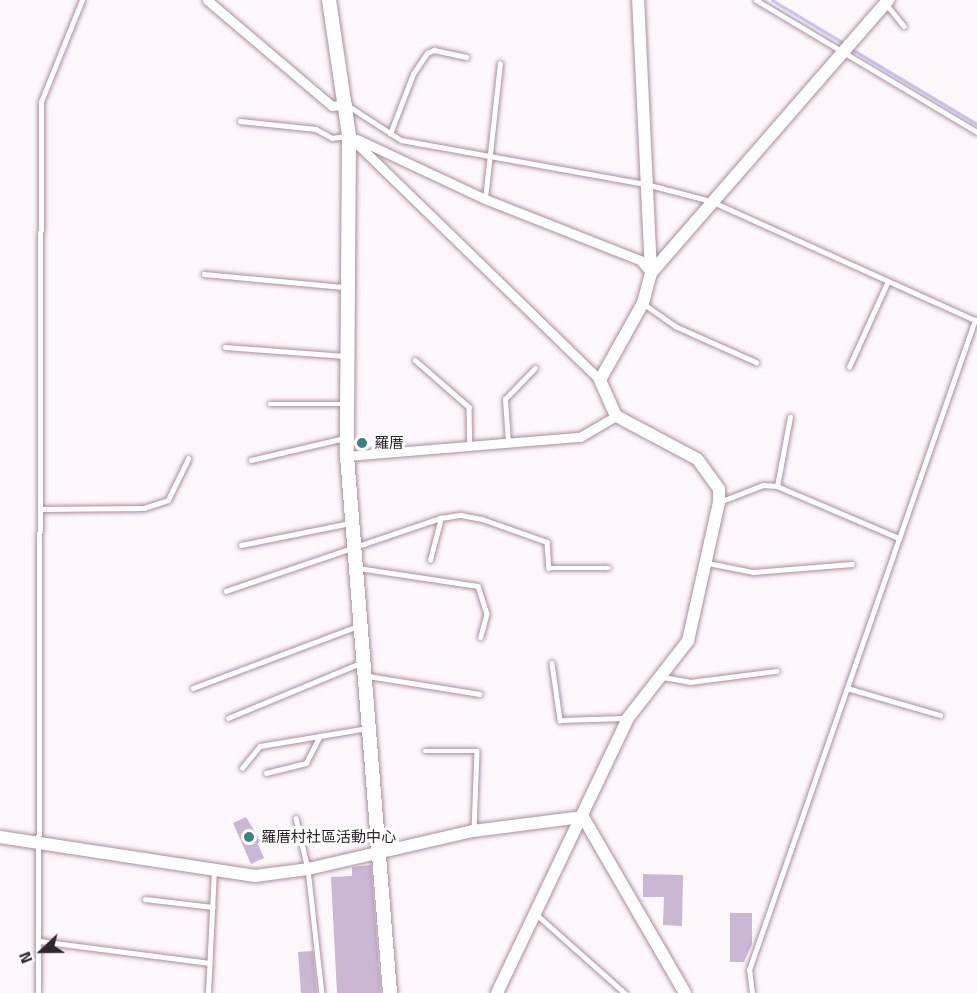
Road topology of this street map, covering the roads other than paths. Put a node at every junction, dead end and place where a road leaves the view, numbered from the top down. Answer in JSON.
{"nodes":[{"id":1,"x":82,"y":0,"type":"edge"},
{"id":2,"x":207,"y":0,"type":"edge"},
{"id":3,"x":329,"y":0,"type":"edge"},
{"id":4,"x":638,"y":0,"type":"edge"},
{"id":5,"x":756,"y":0,"type":"edge"},
{"id":6,"x":887,"y":1,"type":"edge"},
{"id":7,"x":904,"y":26,"type":"dead end"},
{"id":8,"x":845,"y":50,"type":"junction"},
{"id":9,"x":466,"y":57,"type":"dead end"},
{"id":10,"x":500,"y":64,"type":"dead end"},
{"id":11,"x":347,"y":104,"type":"junction"},
{"id":12,"x":240,"y":121,"type":"dead end"},
{"id":13,"x":977,"y":132,"type":"edge"},
{"id":14,"x":390,"y":134,"type":"junction"},
{"id":15,"x":349,"y":136,"type":"junction"},
{"id":16,"x":489,"y":155,"type":"junction"},
{"id":17,"x":646,"y":184,"type":"junction"},
{"id":18,"x":485,"y":198,"type":"junction"},
{"id":19,"x":711,"y":201,"type":"junction"},
{"id":20,"x":651,"y":273,"type":"junction"},
{"id":21,"x":204,"y":274,"type":"dead end"},
{"id":22,"x":888,"y":281,"type":"junction"},
{"id":23,"x":348,"y":288,"type":"junction"},
{"id":24,"x":643,"y":303,"type":"junction"},
{"id":25,"x":976,"y":320,"type":"edge"},
{"id":26,"x":225,"y":347,"type":"dead end"},
{"id":27,"x":348,"y":356,"type":"junction"},
{"id":28,"x":415,"y":360,"type":"dead end"},
{"id":29,"x":756,"y":362,"type":"dead end"},
{"id":30,"x":849,"y":367,"type":"dead end"},
{"id":31,"x":535,"y":368,"type":"dead end"},
{"id":32,"x":600,"y":380,"type":"junction"},
{"id":33,"x":270,"y":404,"type":"dead end"},
{"id":34,"x":347,"y":404,"type":"junction"},
{"id":35,"x":616,"y":416,"type":"junction"},
{"id":36,"x":790,"y":417,"type":"dead end"},
{"id":37,"x":347,"y":438,"type":"junction"},
{"id":38,"x":508,"y":443,"type":"junction"},
{"id":39,"x":470,"y":446,"type":"junction"},
{"id":40,"x":347,"y":456,"type":"junction"},
{"id":41,"x":189,"y":459,"type":"dead end"},
{"id":42,"x":252,"y":460,"type":"dead end"},
{"id":43,"x":777,"y":486,"type":"junction"},
{"id":44,"x":719,"y":502,"type":"junction"},
{"id":45,"x":40,"y":509,"type":"junction"},
{"id":46,"x":441,"y":518,"type":"junction"},
{"id":47,"x":353,"y":523,"type":"junction"},
{"id":48,"x":899,"y":537,"type":"junction"},
{"id":49,"x":241,"y":545,"type":"dead end"},
{"id":50,"x":355,"y":547,"type":"junction"},
{"id":51,"x":430,"y":560,"type":"dead end"},
{"id":52,"x":708,"y":563,"type":"junction"},
{"id":53,"x":852,"y":564,"type":"dead end"},
{"id":54,"x":353,"y":567,"type":"junction"},
{"id":55,"x":609,"y":568,"type":"dead end"},
{"id":56,"x":226,"y":591,"type":"dead end"},
{"id":57,"x":358,"y":626,"type":"junction"},
{"id":58,"x":482,"y":637,"type":"dead end"},
{"id":59,"x":552,"y":663,"type":"dead end"},
{"id":60,"x":362,"y":669,"type":"junction"},
{"id":61,"x":776,"y":671,"type":"dead end"},
{"id":62,"x":661,"y":676,"type":"junction"},
{"id":63,"x":193,"y":688,"type":"dead end"},
{"id":64,"x":847,"y":688,"type":"junction"},
{"id":65,"x":480,"y":694,"type":"dead end"},
{"id":66,"x":940,"y":715,"type":"dead end"},
{"id":67,"x":228,"y":718,"type":"dead end"},
{"id":68,"x":628,"y":718,"type":"junction"},
{"id":69,"x":367,"y":728,"type":"junction"},
{"id":70,"x":320,"y":736,"type":"junction"},
{"id":71,"x":426,"y":751,"type":"dead end"},
{"id":72,"x":242,"y":768,"type":"dead end"},
{"id":73,"x":266,"y":773,"type":"dead end"},
{"id":74,"x":583,"y":817,"type":"junction"},
{"id":75,"x":296,"y":818,"type":"dead end"},
{"id":76,"x":473,"y":831,"type":"junction"},
{"id":77,"x":0,"y":837,"type":"edge"},
{"id":78,"x":40,"y":842,"type":"junction"},
{"id":79,"x":377,"y":851,"type":"junction"},
{"id":80,"x":308,"y":869,"type":"junction"},
{"id":81,"x":214,"y":870,"type":"junction"},
{"id":82,"x":145,"y":899,"type":"dead end"},
{"id":83,"x":213,"y":907,"type":"junction"},
{"id":84,"x":536,"y":914,"type":"junction"},
{"id":85,"x":39,"y":941,"type":"junction"},
{"id":86,"x":210,"y":963,"type":"junction"},
{"id":87,"x":38,"y":993,"type":"edge"},
{"id":88,"x":208,"y":993,"type":"edge"},
{"id":89,"x":322,"y":993,"type":"edge"},
{"id":90,"x":390,"y":993,"type":"edge"},
{"id":91,"x":497,"y":993,"type":"edge"},
{"id":92,"x":625,"y":993,"type":"edge"},
{"id":93,"x":685,"y":993,"type":"edge"},
{"id":94,"x":752,"y":993,"type":"edge"}],
"edges":[{"from":1,"to":45,"type":"lane"},
{"from":2,"to":11,"type":"street"},
{"from":3,"to":11,"type":"main road"},
{"from":4,"to":17,"type":"street"},
{"from":5,"to":8,"type":"lane"},
{"from":6,"to":7,"type":"lane"},
{"from":6,"to":8,"type":"street"},
{"from":8,"to":13,"type":"lane"},
{"from":8,"to":19,"type":"street"},
{"from":9,"to":14,"type":"lane"},
{"from":10,"to":16,"type":"lane"},
{"from":11,"to":14,"type":"lane"},
{"from":11,"to":15,"type":"main road"},
{"from":12,"to":15,"type":"lane"},
{"from":14,"to":16,"type":"lane"},
{"from":15,"to":18,"type":"street"},
{"from":15,"to":23,"type":"main road"},
{"from":15,"to":32,"type":"street"},
{"from":16,"to":17,"type":"lane"},
{"from":16,"to":18,"type":"lane"},
{"from":17,"to":19,"type":"lane"},
{"from":17,"to":20,"type":"street"},
{"from":18,"to":20,"type":"street"},
{"from":19,"to":20,"type":"street"},
{"from":19,"to":22,"type":"lane"},
{"from":20,"to":24,"type":"street"},
{"from":21,"to":23,"type":"lane"},
{"from":22,"to":25,"type":"lane"},
{"from":22,"to":30,"type":"lane"},
{"from":23,"to":27,"type":"main road"},
{"from":24,"to":29,"type":"lane"},
{"from":24,"to":32,"type":"street"},
{"from":25,"to":48,"type":"lane"},
{"from":26,"to":27,"type":"lane"},
{"from":27,"to":34,"type":"main road"},
{"from":28,"to":39,"type":"lane"},
{"from":31,"to":38,"type":"lane"},
{"from":32,"to":35,"type":"street"},
{"from":33,"to":34,"type":"lane"},
{"from":34,"to":37,"type":"main road"},
{"from":35,"to":38,"type":"street"},
{"from":35,"to":44,"type":"street"},
{"from":36,"to":43,"type":"lane"},
{"from":37,"to":40,"type":"main road"},
{"from":37,"to":42,"type":"lane"},
{"from":38,"to":39,"type":"street"},
{"from":39,"to":40,"type":"street"},
{"from":40,"to":47,"type":"main road"},
{"from":41,"to":45,"type":"lane"},
{"from":43,"to":44,"type":"lane"},
{"from":43,"to":48,"type":"lane"},
{"from":44,"to":52,"type":"street"},
{"from":45,"to":78,"type":"lane"},
{"from":46,"to":50,"type":"lane"},
{"from":46,"to":51,"type":"lane"},
{"from":46,"to":55,"type":"lane"},
{"from":47,"to":49,"type":"lane"},
{"from":47,"to":50,"type":"main road"},
{"from":48,"to":64,"type":"lane"},
{"from":50,"to":54,"type":"main road"},
{"from":50,"to":56,"type":"lane"},
{"from":52,"to":53,"type":"lane"},
{"from":52,"to":62,"type":"street"},
{"from":54,"to":57,"type":"main road"},
{"from":54,"to":58,"type":"lane"},
{"from":57,"to":60,"type":"main road"},
{"from":57,"to":63,"type":"lane"},
{"from":59,"to":68,"type":"lane"},
{"from":60,"to":65,"type":"lane"},
{"from":60,"to":67,"type":"lane"},
{"from":60,"to":69,"type":"main road"},
{"from":61,"to":62,"type":"lane"},
{"from":62,"to":68,"type":"street"},
{"from":64,"to":66,"type":"lane"},
{"from":64,"to":94,"type":"lane"},
{"from":68,"to":74,"type":"street"},
{"from":69,"to":70,"type":"lane"},
{"from":69,"to":79,"type":"main road"},
{"from":70,"to":72,"type":"lane"},
{"from":70,"to":73,"type":"lane"},
{"from":71,"to":76,"type":"lane"},
{"from":74,"to":76,"type":"street"},
{"from":74,"to":84,"type":"street"},
{"from":74,"to":93,"type":"street"},
{"from":75,"to":80,"type":"lane"},
{"from":76,"to":79,"type":"street"},
{"from":77,"to":78,"type":"street"},
{"from":78,"to":81,"type":"street"},
{"from":78,"to":85,"type":"lane"},
{"from":79,"to":80,"type":"street"},
{"from":79,"to":90,"type":"main road"},
{"from":80,"to":81,"type":"street"},
{"from":80,"to":89,"type":"lane"},
{"from":81,"to":83,"type":"lane"},
{"from":82,"to":83,"type":"lane"},
{"from":83,"to":86,"type":"lane"},
{"from":84,"to":91,"type":"street"},
{"from":84,"to":92,"type":"lane"},
{"from":85,"to":86,"type":"lane"},
{"from":85,"to":87,"type":"lane"},
{"from":86,"to":88,"type":"lane"}]}
